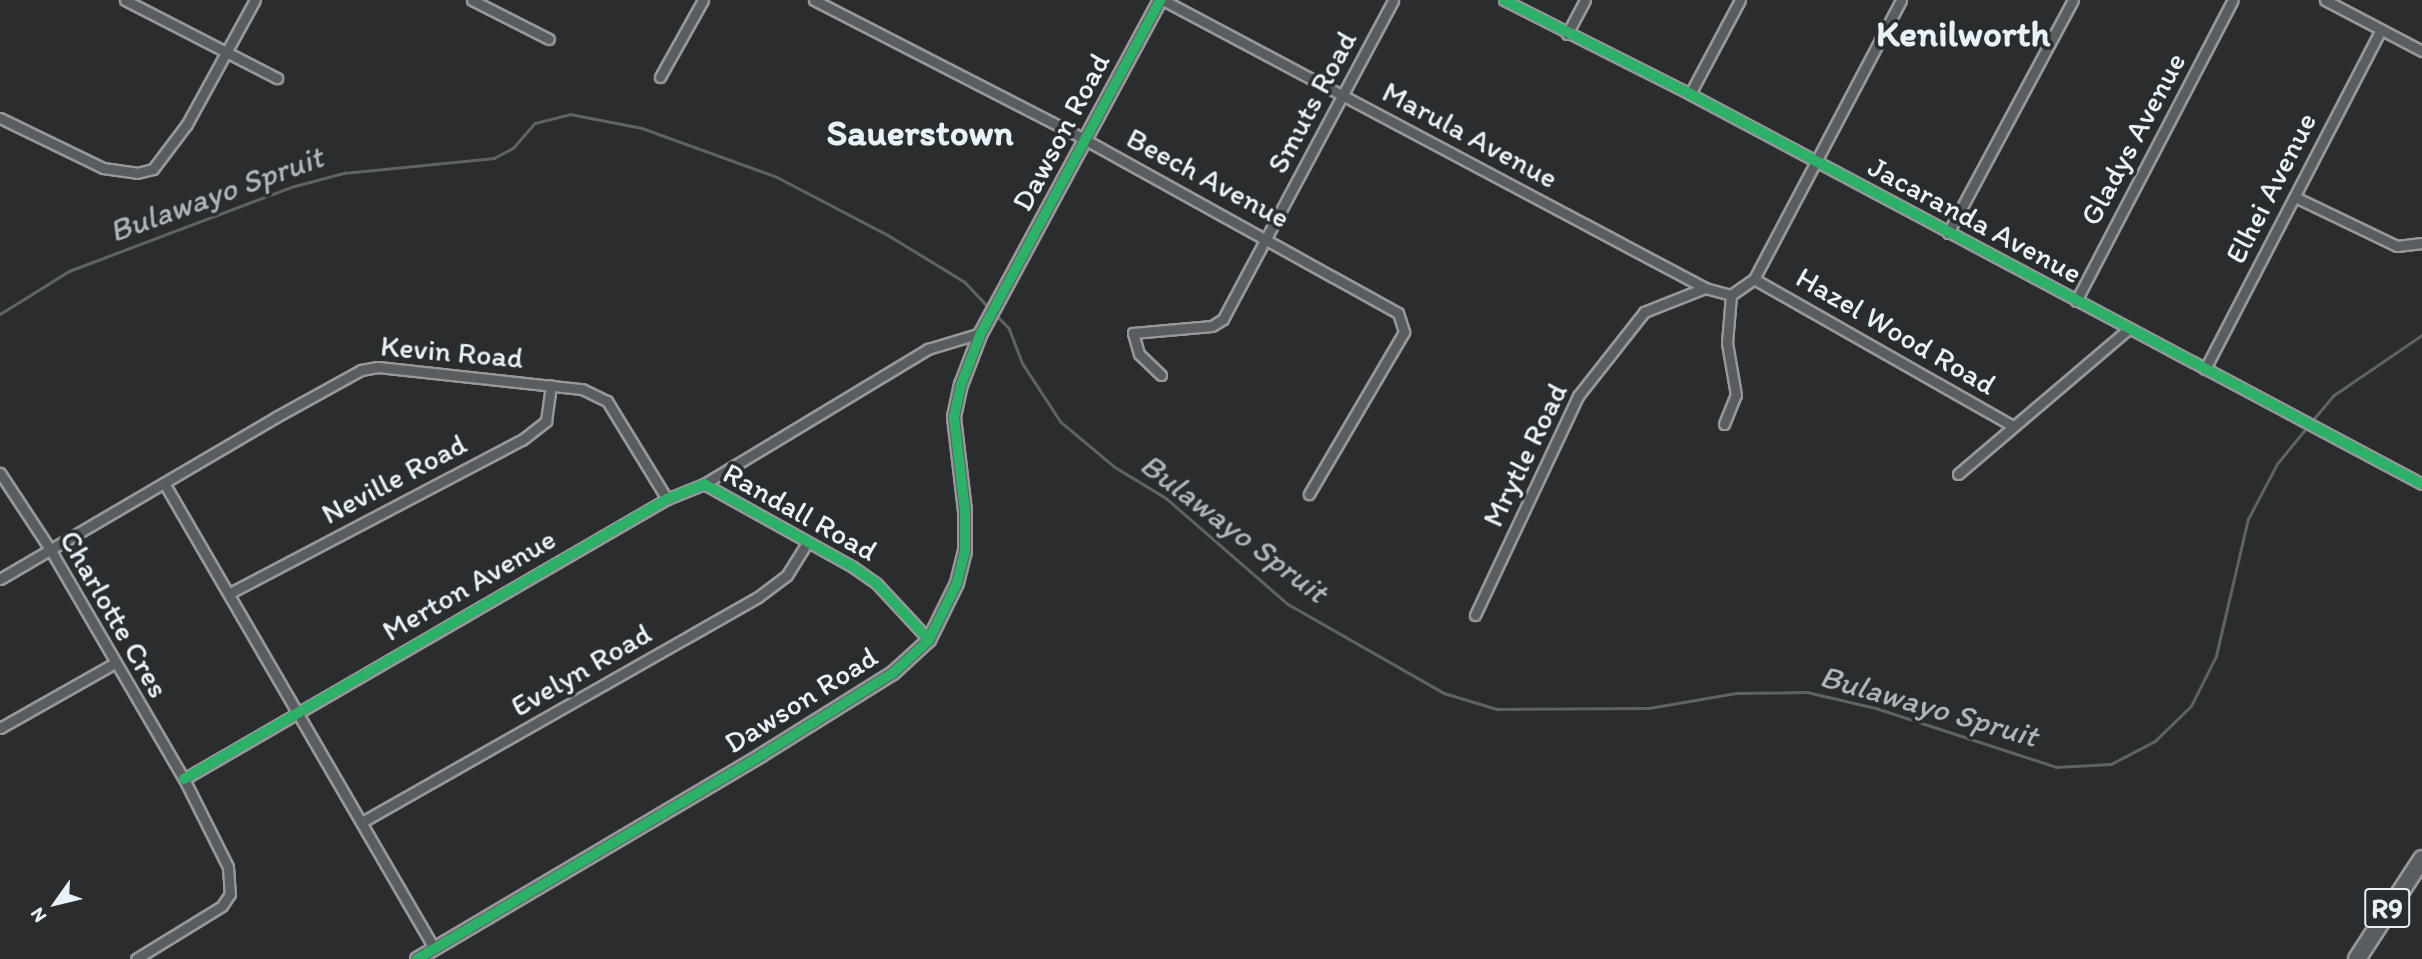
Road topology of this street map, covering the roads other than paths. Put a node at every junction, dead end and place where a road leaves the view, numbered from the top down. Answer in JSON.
{"nodes":[{"id":1,"x":125,"y":0,"type":"edge"},
{"id":2,"x":255,"y":0,"type":"edge"},
{"id":3,"x":472,"y":0,"type":"edge"},
{"id":4,"x":703,"y":0,"type":"edge"},
{"id":5,"x":814,"y":0,"type":"edge"},
{"id":6,"x":1161,"y":0,"type":"edge"},
{"id":7,"x":1394,"y":0,"type":"edge"},
{"id":8,"x":1504,"y":0,"type":"edge"},
{"id":9,"x":1585,"y":0,"type":"edge"},
{"id":10,"x":1740,"y":0,"type":"edge"},
{"id":11,"x":1901,"y":0,"type":"edge"},
{"id":12,"x":2073,"y":0,"type":"edge"},
{"id":13,"x":2233,"y":0,"type":"edge"},
{"id":14,"x":2325,"y":0,"type":"edge"},
{"id":15,"x":2381,"y":30,"type":"junction"},
{"id":16,"x":1567,"y":34,"type":"junction"},
{"id":17,"x":549,"y":39,"type":"dead end"},
{"id":18,"x":2422,"y":51,"type":"edge"},
{"id":19,"x":227,"y":53,"type":"junction"},
{"id":20,"x":660,"y":76,"type":"dead end"},
{"id":21,"x":277,"y":78,"type":"dead end"},
{"id":22,"x":1690,"y":94,"type":"junction"},
{"id":23,"x":1342,"y":95,"type":"junction"},
{"id":24,"x":0,"y":118,"type":"edge"},
{"id":25,"x":1084,"y":139,"type":"junction"},
{"id":26,"x":1814,"y":163,"type":"junction"},
{"id":27,"x":2295,"y":197,"type":"junction"},
{"id":28,"x":1948,"y":233,"type":"junction"},
{"id":29,"x":1268,"y":239,"type":"junction"},
{"id":30,"x":2422,"y":243,"type":"edge"},
{"id":31,"x":1754,"y":279,"type":"junction"},
{"id":32,"x":1705,"y":288,"type":"junction"},
{"id":33,"x":1731,"y":295,"type":"junction"},
{"id":34,"x":2076,"y":301,"type":"junction"},
{"id":35,"x":2127,"y":330,"type":"junction"},
{"id":36,"x":982,"y":332,"type":"junction"},
{"id":37,"x":2205,"y":369,"type":"junction"},
{"id":38,"x":1161,"y":375,"type":"dead end"},
{"id":39,"x":551,"y":385,"type":"junction"},
{"id":40,"x":1724,"y":424,"type":"dead end"},
{"id":41,"x":2013,"y":426,"type":"junction"},
{"id":42,"x":0,"y":473,"type":"edge"},
{"id":43,"x":1958,"y":474,"type":"dead end"},
{"id":44,"x":164,"y":483,"type":"junction"},
{"id":45,"x":704,"y":484,"type":"junction"},
{"id":46,"x":2422,"y":484,"type":"edge"},
{"id":47,"x":1309,"y":494,"type":"dead end"},
{"id":48,"x":667,"y":499,"type":"junction"},
{"id":49,"x":808,"y":542,"type":"junction"},
{"id":50,"x":50,"y":550,"type":"junction"},
{"id":51,"x":0,"y":579,"type":"edge"},
{"id":52,"x":230,"y":593,"type":"junction"},
{"id":53,"x":1475,"y":615,"type":"dead end"},
{"id":54,"x":929,"y":639,"type":"junction"},
{"id":55,"x":113,"y":664,"type":"junction"},
{"id":56,"x":297,"y":712,"type":"junction"},
{"id":57,"x":0,"y":727,"type":"edge"},
{"id":58,"x":184,"y":779,"type":"junction"},
{"id":59,"x":362,"y":822,"type":"junction"},
{"id":60,"x":2422,"y":859,"type":"edge"},
{"id":61,"x":434,"y":948,"type":"junction"},
{"id":62,"x":136,"y":959,"type":"edge"},
{"id":63,"x":417,"y":959,"type":"edge"},
{"id":64,"x":2357,"y":959,"type":"edge"}],
"edges":[{"from":1,"to":19,"type":"street"},
{"from":2,"to":19,"type":"street"},
{"from":3,"to":17,"type":"street"},
{"from":4,"to":20,"type":"street"},
{"from":5,"to":25,"type":"street","name":"Beech Avenue"},
{"from":6,"to":23,"type":"street","name":"Marula Avenue"},
{"from":6,"to":25,"type":"street","name":"Dawson Road"},
{"from":7,"to":23,"type":"street","name":"Smuts Road"},
{"from":8,"to":16,"type":"street","name":"Jacaranda Avenue"},
{"from":9,"to":16,"type":"street"},
{"from":10,"to":22,"type":"street"},
{"from":11,"to":26,"type":"street"},
{"from":12,"to":28,"type":"street"},
{"from":13,"to":34,"type":"street","name":"Gladys Avenue"},
{"from":14,"to":15,"type":"street"},
{"from":15,"to":18,"type":"street"},
{"from":15,"to":27,"type":"street","name":"Elhei Avenue"},
{"from":16,"to":22,"type":"street","name":"Jacaranda Avenue"},
{"from":19,"to":21,"type":"street"},
{"from":19,"to":24,"type":"street"},
{"from":22,"to":26,"type":"street","name":"Jacaranda Avenue"},
{"from":23,"to":29,"type":"street","name":"Smuts Road"},
{"from":23,"to":32,"type":"street","name":"Marula Avenue"},
{"from":25,"to":29,"type":"street","name":"Beech Avenue"},
{"from":25,"to":36,"type":"street","name":"Dawson Road"},
{"from":26,"to":28,"type":"street","name":"Jacaranda Avenue"},
{"from":26,"to":31,"type":"street"},
{"from":27,"to":30,"type":"street"},
{"from":27,"to":37,"type":"street","name":"Elhei Avenue"},
{"from":28,"to":34,"type":"street","name":"Jacaranda Avenue"},
{"from":29,"to":38,"type":"street","name":"Smuts Road"},
{"from":29,"to":47,"type":"street","name":"Beech Avenue"},
{"from":31,"to":33,"type":"street"},
{"from":31,"to":41,"type":"street","name":"Hazel Wood Road"},
{"from":32,"to":33,"type":"street","name":"Marula Avenue"},
{"from":32,"to":53,"type":"street","name":"Mrytle Road"},
{"from":33,"to":40,"type":"street"},
{"from":34,"to":35,"type":"street","name":"Jacaranda Avenue"},
{"from":35,"to":37,"type":"street","name":"Jacaranda Avenue"},
{"from":35,"to":41,"type":"street"},
{"from":36,"to":45,"type":"street"},
{"from":36,"to":54,"type":"street","name":"Dawson Road"},
{"from":37,"to":46,"type":"street","name":"Jacaranda Avenue"},
{"from":39,"to":44,"type":"street","name":"Kevin Road"},
{"from":39,"to":48,"type":"street","name":"Kevin Road"},
{"from":39,"to":52,"type":"street","name":"Neville Road"},
{"from":41,"to":43,"type":"street"},
{"from":42,"to":50,"type":"street","name":"Charlotte Cres"},
{"from":44,"to":50,"type":"street","name":"Kevin Road"},
{"from":44,"to":52,"type":"street"},
{"from":45,"to":48,"type":"street","name":"Randall Road"},
{"from":45,"to":49,"type":"street","name":"Randall Road"},
{"from":48,"to":56,"type":"street","name":"Merton Avenue"},
{"from":49,"to":54,"type":"street","name":"Randall Road"},
{"from":49,"to":59,"type":"street","name":"Evelyn Road"},
{"from":50,"to":51,"type":"street","name":"Kevin Road"},
{"from":50,"to":55,"type":"street","name":"Charlotte Cres"},
{"from":52,"to":56,"type":"street"},
{"from":54,"to":61,"type":"street","name":"Dawson Road"},
{"from":55,"to":57,"type":"street"},
{"from":55,"to":58,"type":"street","name":"Charlotte Cres"},
{"from":56,"to":58,"type":"street"},
{"from":56,"to":59,"type":"street"},
{"from":58,"to":62,"type":"street","name":"Charlotte Cres"},
{"from":59,"to":61,"type":"street"},
{"from":60,"to":64,"type":"highway","number":"R9"},
{"from":61,"to":63,"type":"street","name":"Dawson Road"}]}
